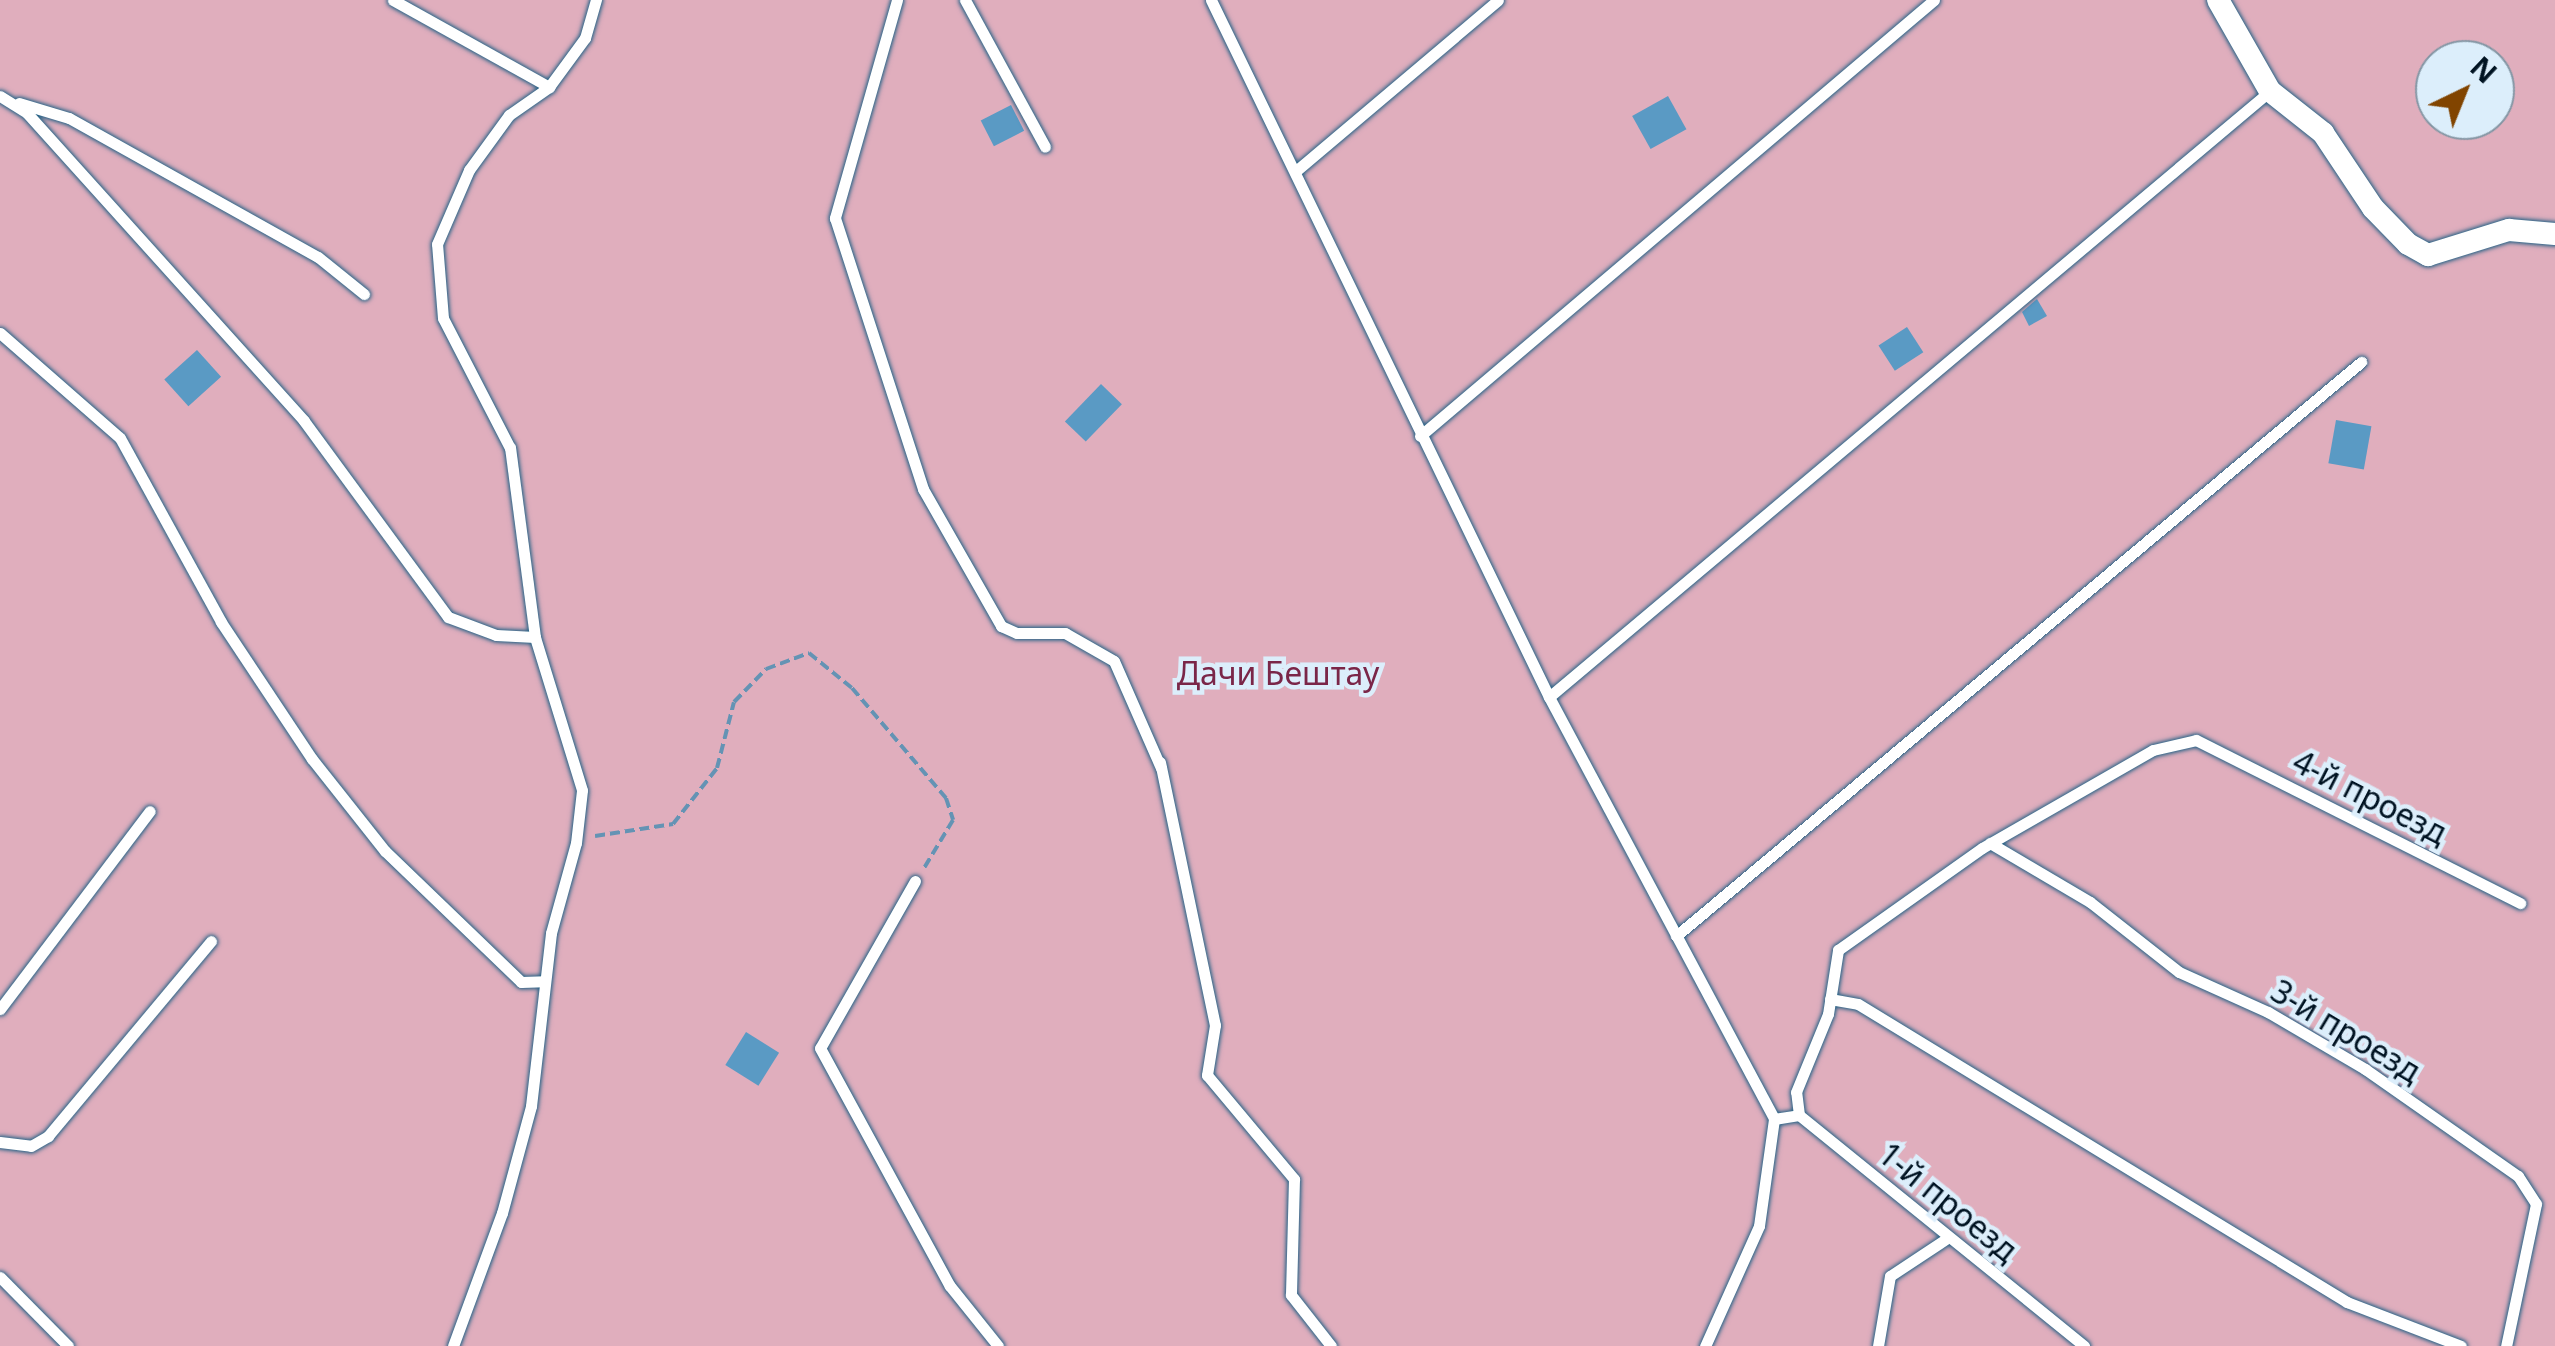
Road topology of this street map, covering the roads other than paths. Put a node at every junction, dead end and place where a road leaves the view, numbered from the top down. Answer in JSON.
{"nodes":[{"id":1,"x":393,"y":0,"type":"edge"},
{"id":2,"x":596,"y":0,"type":"edge"},
{"id":3,"x":898,"y":0,"type":"edge"},
{"id":4,"x":965,"y":0,"type":"edge"},
{"id":5,"x":1211,"y":0,"type":"edge"},
{"id":6,"x":1498,"y":0,"type":"edge"},
{"id":7,"x":1934,"y":0,"type":"edge"},
{"id":8,"x":2218,"y":0,"type":"edge"},
{"id":9,"x":549,"y":88,"type":"junction"},
{"id":10,"x":2270,"y":90,"type":"junction"},
{"id":11,"x":3,"y":98,"type":"edge"},
{"id":12,"x":1044,"y":147,"type":"dead end"},
{"id":13,"x":1297,"y":170,"type":"junction"},
{"id":14,"x":2555,"y":234,"type":"edge"},
{"id":15,"x":364,"y":294,"type":"dead end"},
{"id":16,"x":0,"y":333,"type":"edge"},
{"id":17,"x":2361,"y":362,"type":"dead end"},
{"id":18,"x":1420,"y":436,"type":"junction"},
{"id":19,"x":535,"y":637,"type":"junction"},
{"id":20,"x":1550,"y":697,"type":"junction"},
{"id":21,"x":150,"y":812,"type":"dead end"},
{"id":22,"x":1990,"y":843,"type":"junction"},
{"id":23,"x":915,"y":882,"type":"road end"},
{"id":24,"x":2520,"y":902,"type":"dead end"},
{"id":25,"x":1676,"y":936,"type":"junction"},
{"id":26,"x":211,"y":941,"type":"dead end"},
{"id":27,"x":544,"y":981,"type":"junction"},
{"id":28,"x":1830,"y":999,"type":"junction"},
{"id":29,"x":0,"y":1009,"type":"edge"},
{"id":30,"x":1799,"y":1114,"type":"junction"},
{"id":31,"x":1774,"y":1120,"type":"junction"},
{"id":32,"x":0,"y":1142,"type":"edge"},
{"id":33,"x":1946,"y":1239,"type":"junction"},
{"id":34,"x":0,"y":1277,"type":"edge"},
{"id":35,"x":68,"y":1346,"type":"edge"},
{"id":36,"x":453,"y":1346,"type":"edge"},
{"id":37,"x":998,"y":1346,"type":"edge"},
{"id":38,"x":1331,"y":1346,"type":"edge"},
{"id":39,"x":1706,"y":1346,"type":"edge"},
{"id":40,"x":1878,"y":1346,"type":"edge"},
{"id":41,"x":2084,"y":1346,"type":"edge"},
{"id":42,"x":2461,"y":1346,"type":"edge"},
{"id":43,"x":2506,"y":1346,"type":"edge"}],
"edges":[{"from":1,"to":9,"type":"lane"},
{"from":2,"to":9,"type":"lane"},
{"from":3,"to":38,"type":"lane"},
{"from":4,"to":12,"type":"lane"},
{"from":5,"to":13,"type":"lane"},
{"from":6,"to":13,"type":"lane"},
{"from":7,"to":18,"type":"lane"},
{"from":8,"to":10,"type":"street"},
{"from":9,"to":19,"type":"lane"},
{"from":10,"to":14,"type":"street"},
{"from":10,"to":20,"type":"lane"},
{"from":11,"to":15,"type":"lane"},
{"from":11,"to":19,"type":"lane"},
{"from":13,"to":18,"type":"lane"},
{"from":16,"to":27,"type":"lane"},
{"from":17,"to":25,"type":"lane"},
{"from":18,"to":20,"type":"lane"},
{"from":19,"to":27,"type":"lane"},
{"from":20,"to":25,"type":"lane"},
{"from":21,"to":29,"type":"lane"},
{"from":22,"to":24,"type":"lane","name":"4-й проезд"},
{"from":22,"to":28,"type":"lane"},
{"from":22,"to":43,"type":"lane","name":"3-й проезд"},
{"from":23,"to":37,"type":"lane"},
{"from":25,"to":31,"type":"lane"},
{"from":26,"to":32,"type":"lane"},
{"from":27,"to":36,"type":"lane"},
{"from":28,"to":30,"type":"lane"},
{"from":28,"to":42,"type":"lane"},
{"from":30,"to":31,"type":"lane"},
{"from":30,"to":33,"type":"lane","name":"1-й проезд"},
{"from":31,"to":39,"type":"lane"},
{"from":33,"to":40,"type":"lane"},
{"from":33,"to":41,"type":"lane","name":"1-й проезд"},
{"from":34,"to":35,"type":"lane"}]}
